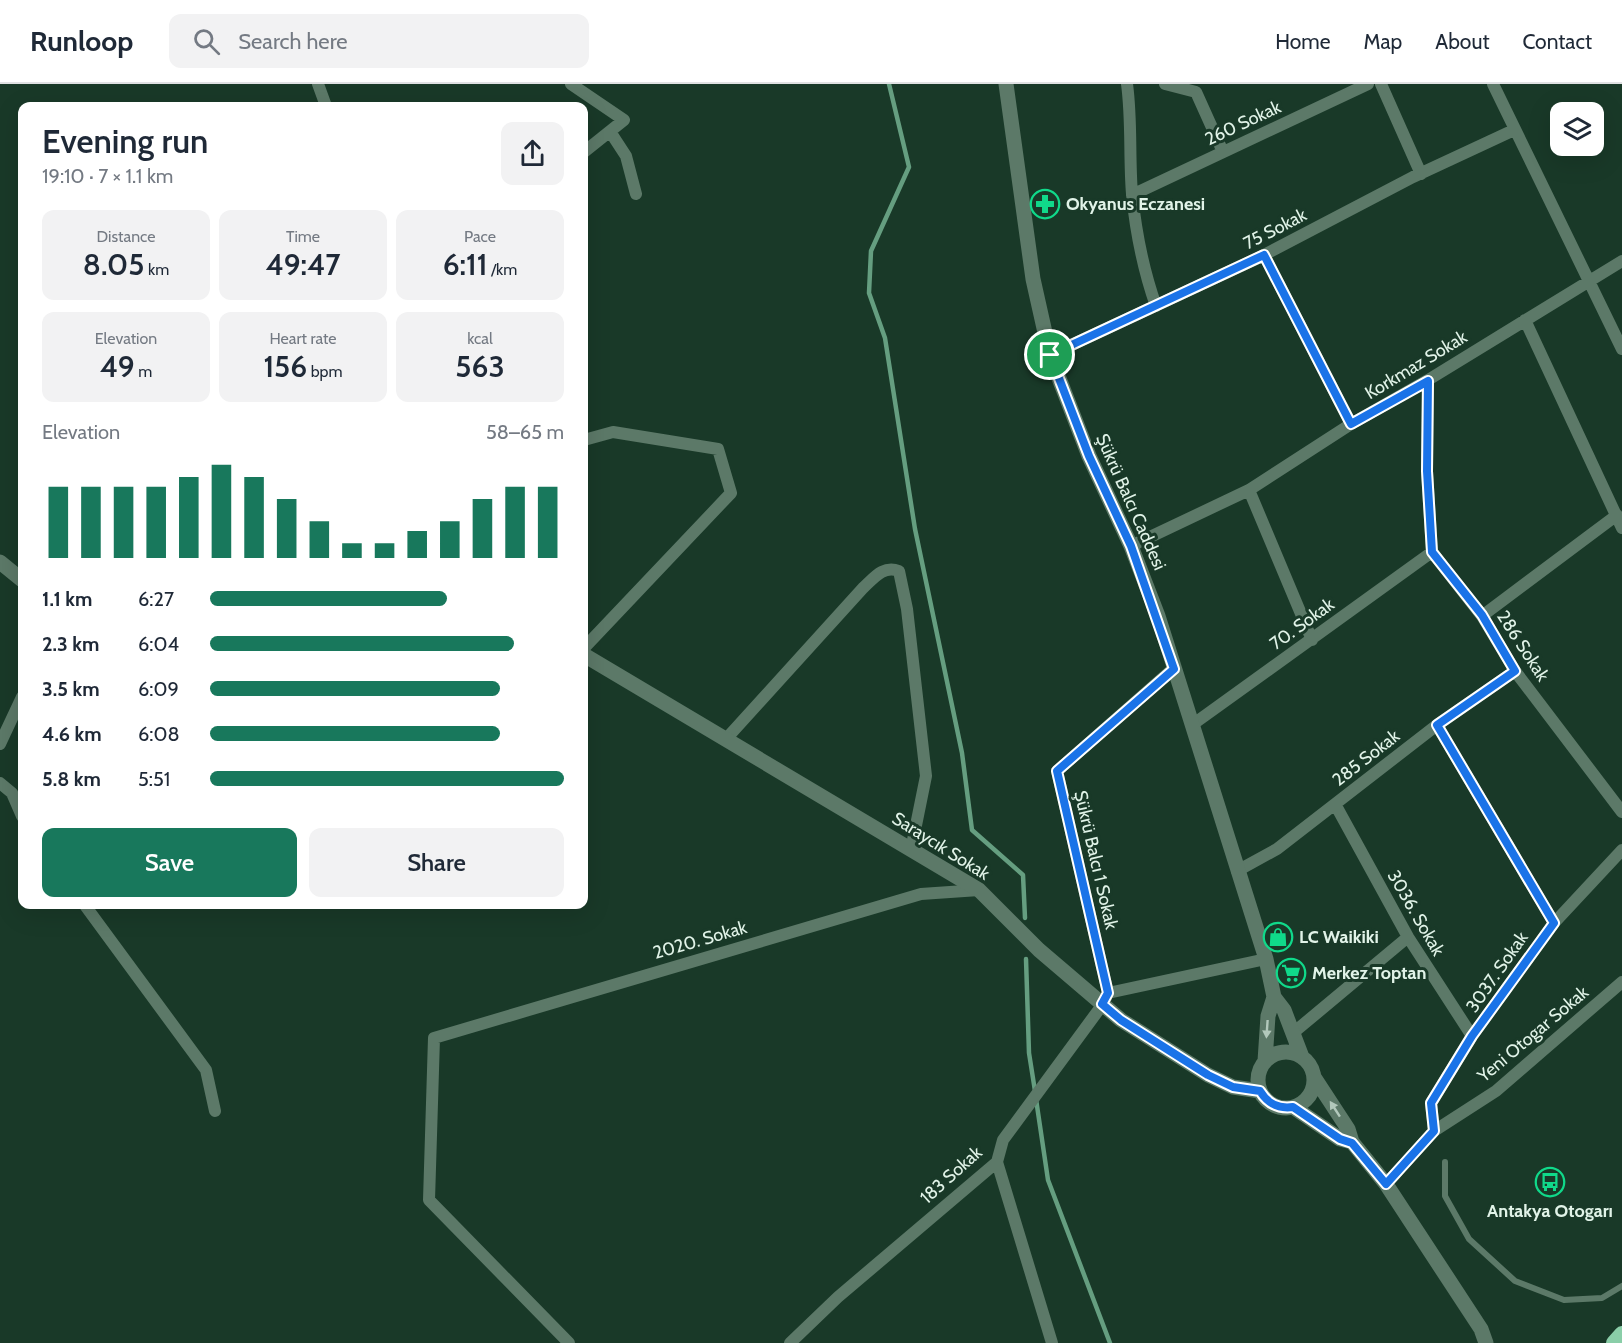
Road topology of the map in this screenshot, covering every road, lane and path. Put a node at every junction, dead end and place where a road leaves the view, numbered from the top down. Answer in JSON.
{"nodes":[{"id":1,"x":318,"y":84,"type":"edge"},
{"id":2,"x":571,"y":84,"type":"edge"},
{"id":3,"x":1006,"y":84,"type":"edge"},
{"id":4,"x":1165,"y":84,"type":"edge"},
{"id":5,"x":1368,"y":84,"type":"edge"},
{"id":6,"x":1381,"y":84,"type":"edge"},
{"id":7,"x":1493,"y":84,"type":"edge"},
{"id":8,"x":1129,"y":85,"type":"edge"},
{"id":9,"x":325,"y":102,"type":"edge"},
{"id":10,"x":1514,"y":130,"type":"junction"},
{"id":11,"x":611,"y":133,"type":"junction"},
{"id":12,"x":588,"y":150,"type":"edge"},
{"id":13,"x":1223,"y":152,"type":"junction"},
{"id":14,"x":1421,"y":174,"type":"junction"},
{"id":15,"x":636,"y":194,"type":"dead end"},
{"id":16,"x":1132,"y":195,"type":"junction"},
{"id":17,"x":1264,"y":255,"type":"junction"},
{"id":18,"x":1622,"y":261,"type":"edge"},
{"id":19,"x":1587,"y":282,"type":"junction"},
{"id":20,"x":1156,"y":306,"type":"junction"},
{"id":21,"x":1524,"y":320,"type":"junction"},
{"id":22,"x":1622,"y":349,"type":"edge"},
{"id":23,"x":1050,"y":355,"type":"junction"},
{"id":24,"x":1428,"y":381,"type":"junction"},
{"id":25,"x":1351,"y":424,"type":"junction"},
{"id":26,"x":588,"y":439,"type":"edge"},
{"id":27,"x":1250,"y":490,"type":"junction"},
{"id":28,"x":1617,"y":515,"type":"junction"},
{"id":29,"x":1622,"y":528,"type":"edge"},
{"id":30,"x":1131,"y":546,"type":"junction"},
{"id":31,"x":1432,"y":552,"type":"junction"},
{"id":32,"x":0,"y":562,"type":"edge"},
{"id":33,"x":18,"y":577,"type":"edge"},
{"id":34,"x":1482,"y":615,"type":"junction"},
{"id":35,"x":1312,"y":640,"type":"junction"},
{"id":36,"x":588,"y":644,"type":"edge"},
{"id":37,"x":588,"y":657,"type":"edge"},
{"id":38,"x":1174,"y":669,"type":"junction"},
{"id":39,"x":1515,"y":671,"type":"junction"},
{"id":40,"x":18,"y":706,"type":"edge"},
{"id":41,"x":1192,"y":725,"type":"junction"},
{"id":42,"x":1437,"y":725,"type":"junction"},
{"id":43,"x":726,"y":740,"type":"junction"},
{"id":44,"x":0,"y":744,"type":"edge"},
{"id":45,"x":0,"y":783,"type":"edge"},
{"id":46,"x":1335,"y":804,"type":"junction"},
{"id":47,"x":18,"y":807,"type":"edge"},
{"id":48,"x":1622,"y":812,"type":"edge"},
{"id":49,"x":911,"y":850,"type":"junction"},
{"id":50,"x":1622,"y":850,"type":"edge"},
{"id":51,"x":1237,"y":870,"type":"junction"},
{"id":52,"x":979,"y":890,"type":"junction"},
{"id":53,"x":88,"y":909,"type":"edge"},
{"id":54,"x":1554,"y":923,"type":"junction"},
{"id":55,"x":1408,"y":937,"type":"junction"},
{"id":56,"x":1266,"y":959,"type":"junction"},
{"id":57,"x":1622,"y":982,"type":"edge"},
{"id":58,"x":1274,"y":997,"type":"junction"},
{"id":59,"x":1105,"y":998,"type":"junction"},
{"id":60,"x":1293,"y":1033,"type":"junction"},
{"id":61,"x":1472,"y":1036,"type":"junction"},
{"id":62,"x":1302,"y":1057,"type":"junction"},
{"id":63,"x":1265,"y":1061,"type":"junction"},
{"id":64,"x":1314,"y":1077,"type":"junction"},
{"id":65,"x":1260,"y":1091,"type":"junction"},
{"id":66,"x":1293,"y":1107,"type":"junction"},
{"id":67,"x":215,"y":1111,"type":"dead end"},
{"id":68,"x":1434,"y":1131,"type":"junction"},
{"id":69,"x":1352,"y":1143,"type":"junction"},
{"id":70,"x":997,"y":1162,"type":"junction"},
{"id":71,"x":1445,"y":1162,"type":"dead end"},
{"id":72,"x":1386,"y":1184,"type":"junction"},
{"id":73,"x":1622,"y":1286,"type":"edge"},
{"id":74,"x":1622,"y":1334,"type":"edge"},
{"id":75,"x":1483,"y":1336,"type":"edge"},
{"id":76,"x":569,"y":1343,"type":"edge"},
{"id":77,"x":790,"y":1343,"type":"edge"},
{"id":78,"x":1052,"y":1343,"type":"edge"},
{"id":79,"x":1499,"y":1343,"type":"edge"},
{"id":80,"x":1614,"y":1343,"type":"edge"}],
"edges":[{"from":1,"to":9,"type":"street"},
{"from":2,"to":11,"type":"street"},
{"from":3,"to":23,"type":"street","name":"Şükrü Balcı Caddesi"},
{"from":4,"to":13,"type":"street"},
{"from":5,"to":13,"type":"street","name":"260 Sokak"},
{"from":6,"to":14,"type":"street"},
{"from":7,"to":10,"type":"street"},
{"from":8,"to":16,"type":"street"},
{"from":10,"to":14,"type":"street","name":"75 Sokak"},
{"from":10,"to":19,"type":"street"},
{"from":11,"to":12,"type":"street"},
{"from":11,"to":15,"type":"street"},
{"from":13,"to":16,"type":"street","name":"260 Sokak"},
{"from":14,"to":17,"type":"street","name":"75 Sokak"},
{"from":16,"to":20,"type":"street"},
{"from":17,"to":20,"type":"street","name":"75 Sokak"},
{"from":17,"to":25,"type":"street"},
{"from":18,"to":19,"type":"street","name":"Korkmaz Sokak"},
{"from":19,"to":21,"type":"street","name":"Korkmaz Sokak"},
{"from":19,"to":22,"type":"street"},
{"from":20,"to":23,"type":"street","name":"75 Sokak"},
{"from":21,"to":24,"type":"street","name":"Korkmaz Sokak"},
{"from":21,"to":28,"type":"street"},
{"from":23,"to":30,"type":"street","name":"Şükrü Balcı Caddesi"},
{"from":24,"to":25,"type":"street","name":"Korkmaz Sokak"},
{"from":24,"to":31,"type":"street"},
{"from":25,"to":27,"type":"street","name":"Korkmaz Sokak"},
{"from":26,"to":36,"type":"street"},
{"from":27,"to":30,"type":"street","name":"Korkmaz Sokak"},
{"from":27,"to":35,"type":"street"},
{"from":28,"to":29,"type":"street"},
{"from":28,"to":34,"type":"street"},
{"from":30,"to":38,"type":"street","name":"Şükrü Balcı Caddesi"},
{"from":31,"to":34,"type":"street","name":"286 Sokak"},
{"from":31,"to":35,"type":"street","name":"70. Sokak"},
{"from":32,"to":33,"type":"street"},
{"from":34,"to":39,"type":"street","name":"286 Sokak"},
{"from":35,"to":41,"type":"street","name":"70. Sokak"},
{"from":37,"to":43,"type":"street","name":"Saraycık Sokak"},
{"from":38,"to":41,"type":"street","name":"Şükrü Balcı Caddesi"},
{"from":38,"to":59,"type":"street","name":"Şükrü Balcı 1 Sokak"},
{"from":39,"to":42,"type":"street","name":"285 Sokak"},
{"from":39,"to":48,"type":"street","name":"286 Sokak"},
{"from":40,"to":44,"type":"street"},
{"from":41,"to":51,"type":"street","name":"Şükrü Balcı Caddesi"},
{"from":42,"to":46,"type":"street","name":"285 Sokak"},
{"from":42,"to":54,"type":"street"},
{"from":43,"to":49,"type":"street","name":"Saraycık Sokak"},
{"from":43,"to":49,"type":"street"},
{"from":45,"to":47,"type":"street"},
{"from":46,"to":51,"type":"street","name":"285 Sokak"},
{"from":46,"to":55,"type":"street","name":"3036. Sokak"},
{"from":49,"to":52,"type":"street","name":"Saraycık Sokak"},
{"from":50,"to":54,"type":"street","name":"3037. Sokak"},
{"from":51,"to":56,"type":"street","name":"Şükrü Balcı Caddesi"},
{"from":52,"to":59,"type":"street","name":"Saraycık Sokak"},
{"from":52,"to":76,"type":"street","name":"2020. Sokak"},
{"from":53,"to":67,"type":"street"},
{"from":54,"to":61,"type":"street","name":"3037. Sokak"},
{"from":55,"to":60,"type":"street"},
{"from":55,"to":61,"type":"street","name":"3036. Sokak"},
{"from":56,"to":58,"type":"street","name":"Şükrü Balcı Caddesi"},
{"from":56,"to":59,"type":"street"},
{"from":57,"to":68,"type":"street","name":"Yeni Otogar Sokak"},
{"from":58,"to":60,"type":"street","name":"Şükrü Balcı Caddesi"},
{"from":58,"to":63,"type":"street","name":"Şükrü Balcı Caddesi","one_way":true},
{"from":59,"to":65,"type":"street","name":"Saraycık Sokak"},
{"from":59,"to":70,"type":"street","name":"183 Sokak"},
{"from":60,"to":62,"type":"street","name":"Şükrü Balcı Caddesi"},
{"from":61,"to":68,"type":"street","name":"3037. Sokak"},
{"from":62,"to":63,"type":"street"},
{"from":62,"to":64,"type":"street"},
{"from":63,"to":65,"type":"street"},
{"from":64,"to":66,"type":"street"},
{"from":69,"to":64,"type":"street","one_way":true},
{"from":65,"to":66,"type":"street"},
{"from":66,"to":69,"type":"street"},
{"from":68,"to":72,"type":"street","name":"Yeni Otogar Sokak"},
{"from":69,"to":72,"type":"street"},
{"from":70,"to":77,"type":"street","name":"183 Sokak"},
{"from":70,"to":78,"type":"street"},
{"from":71,"to":73,"type":"lane"},
{"from":72,"to":75,"type":"street"},
{"from":74,"to":80,"type":"highway"},
{"from":75,"to":79,"type":"street"}]}
